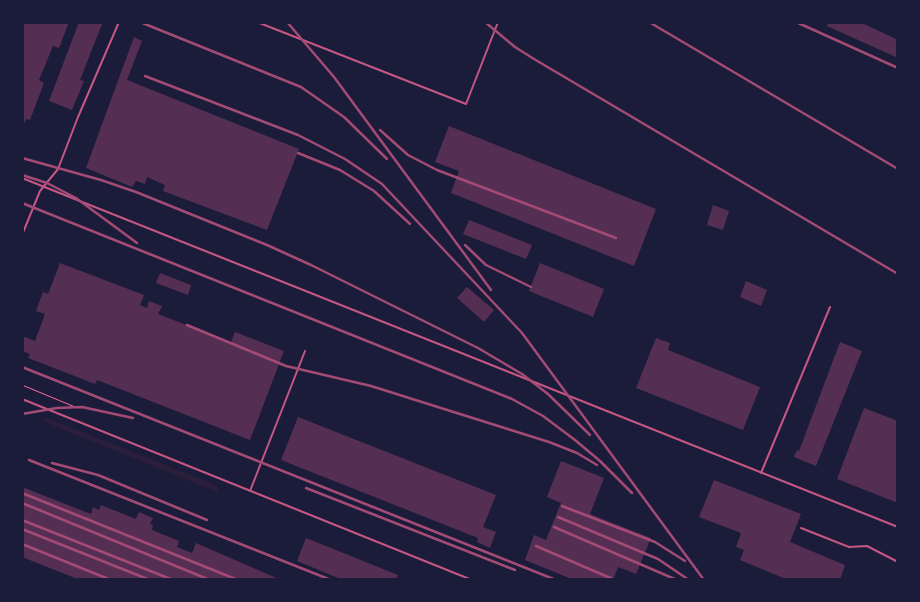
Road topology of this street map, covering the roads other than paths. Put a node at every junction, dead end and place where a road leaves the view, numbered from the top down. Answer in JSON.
{"nodes":[{"id":1,"x":119,"y":22,"type":"edge"},
{"id":2,"x":257,"y":22,"type":"edge"},
{"id":3,"x":498,"y":22,"type":"edge"},
{"id":4,"x":22,"y":178,"type":"edge"},
{"id":5,"x":43,"y":187,"type":"junction"},
{"id":6,"x":22,"y":235,"type":"edge"},
{"id":7,"x":830,"y":307,"type":"dead end"},
{"id":8,"x":305,"y":351,"type":"dead end"},
{"id":9,"x":22,"y":400,"type":"edge"},
{"id":10,"x":761,"y":474,"type":"junction"},
{"id":11,"x":250,"y":491,"type":"junction"},
{"id":12,"x":898,"y":527,"type":"edge"},
{"id":13,"x":801,"y":528,"type":"dead end"},
{"id":14,"x":898,"y":562,"type":"edge"},
{"id":15,"x":472,"y":580,"type":"edge"}],
"edges":[{"from":1,"to":5,"type":"lane"},
{"from":2,"to":3,"type":"lane"},
{"from":4,"to":5,"type":"lane"},
{"from":5,"to":6,"type":"lane"},
{"from":5,"to":10,"type":"lane"},
{"from":7,"to":10,"type":"lane"},
{"from":8,"to":11,"type":"lane"},
{"from":9,"to":11,"type":"lane"},
{"from":10,"to":12,"type":"lane"},
{"from":11,"to":15,"type":"lane"},
{"from":13,"to":14,"type":"lane"}]}
